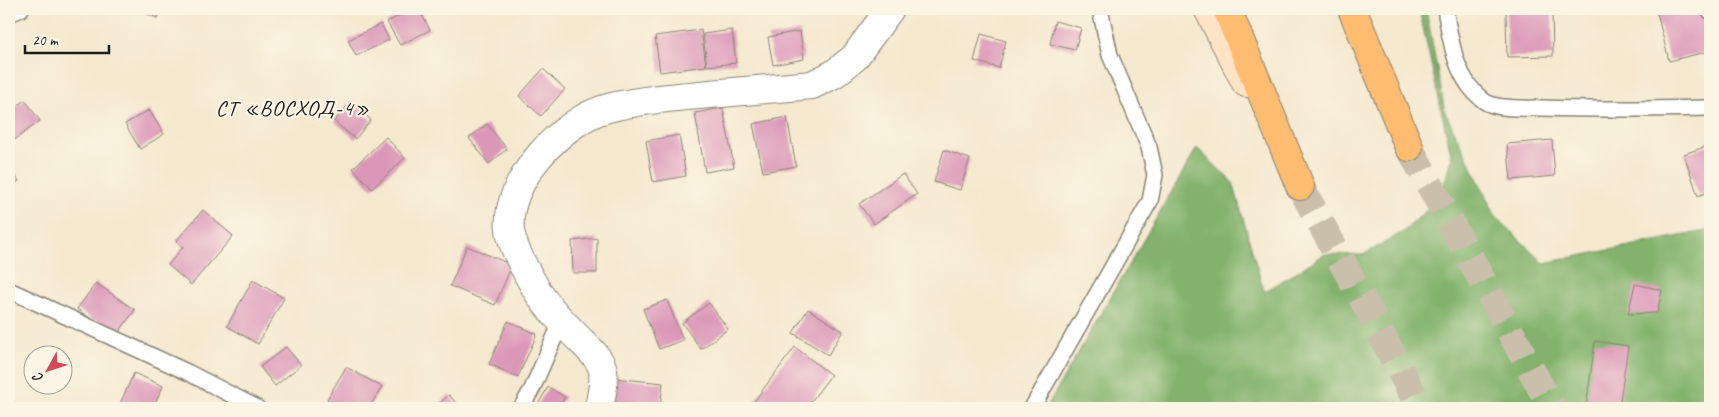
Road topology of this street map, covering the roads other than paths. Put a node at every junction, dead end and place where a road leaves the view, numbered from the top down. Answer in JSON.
{"nodes":[{"id":1,"x":21,"y":9,"type":"edge"},
{"id":2,"x":890,"y":9,"type":"edge"},
{"id":3,"x":1100,"y":9,"type":"edge"},
{"id":4,"x":1208,"y":9,"type":"edge"},
{"id":5,"x":1227,"y":9,"type":"edge"},
{"id":6,"x":1352,"y":9,"type":"edge"},
{"id":7,"x":1361,"y":9,"type":"edge"},
{"id":8,"x":1446,"y":9,"type":"edge"},
{"id":9,"x":9,"y":14,"type":"edge"},
{"id":10,"x":1710,"y":108,"type":"edge"},
{"id":11,"x":9,"y":290,"type":"edge"},
{"id":12,"x":562,"y":320,"type":"junction"},
{"id":13,"x":257,"y":408,"type":"edge"},
{"id":14,"x":521,"y":408,"type":"edge"},
{"id":15,"x":599,"y":408,"type":"edge"},
{"id":16,"x":1032,"y":408,"type":"edge"}],
"edges":[{"from":1,"to":9,"type":"lane"},
{"from":2,"to":12,"type":"street"},
{"from":3,"to":16,"type":"lane"},
{"from":4,"to":5,"type":"main road"},
{"from":6,"to":7,"type":"main road"},
{"from":8,"to":10,"type":"lane"},
{"from":11,"to":13,"type":"lane"},
{"from":12,"to":14,"type":"lane"},
{"from":12,"to":15,"type":"street"}]}
